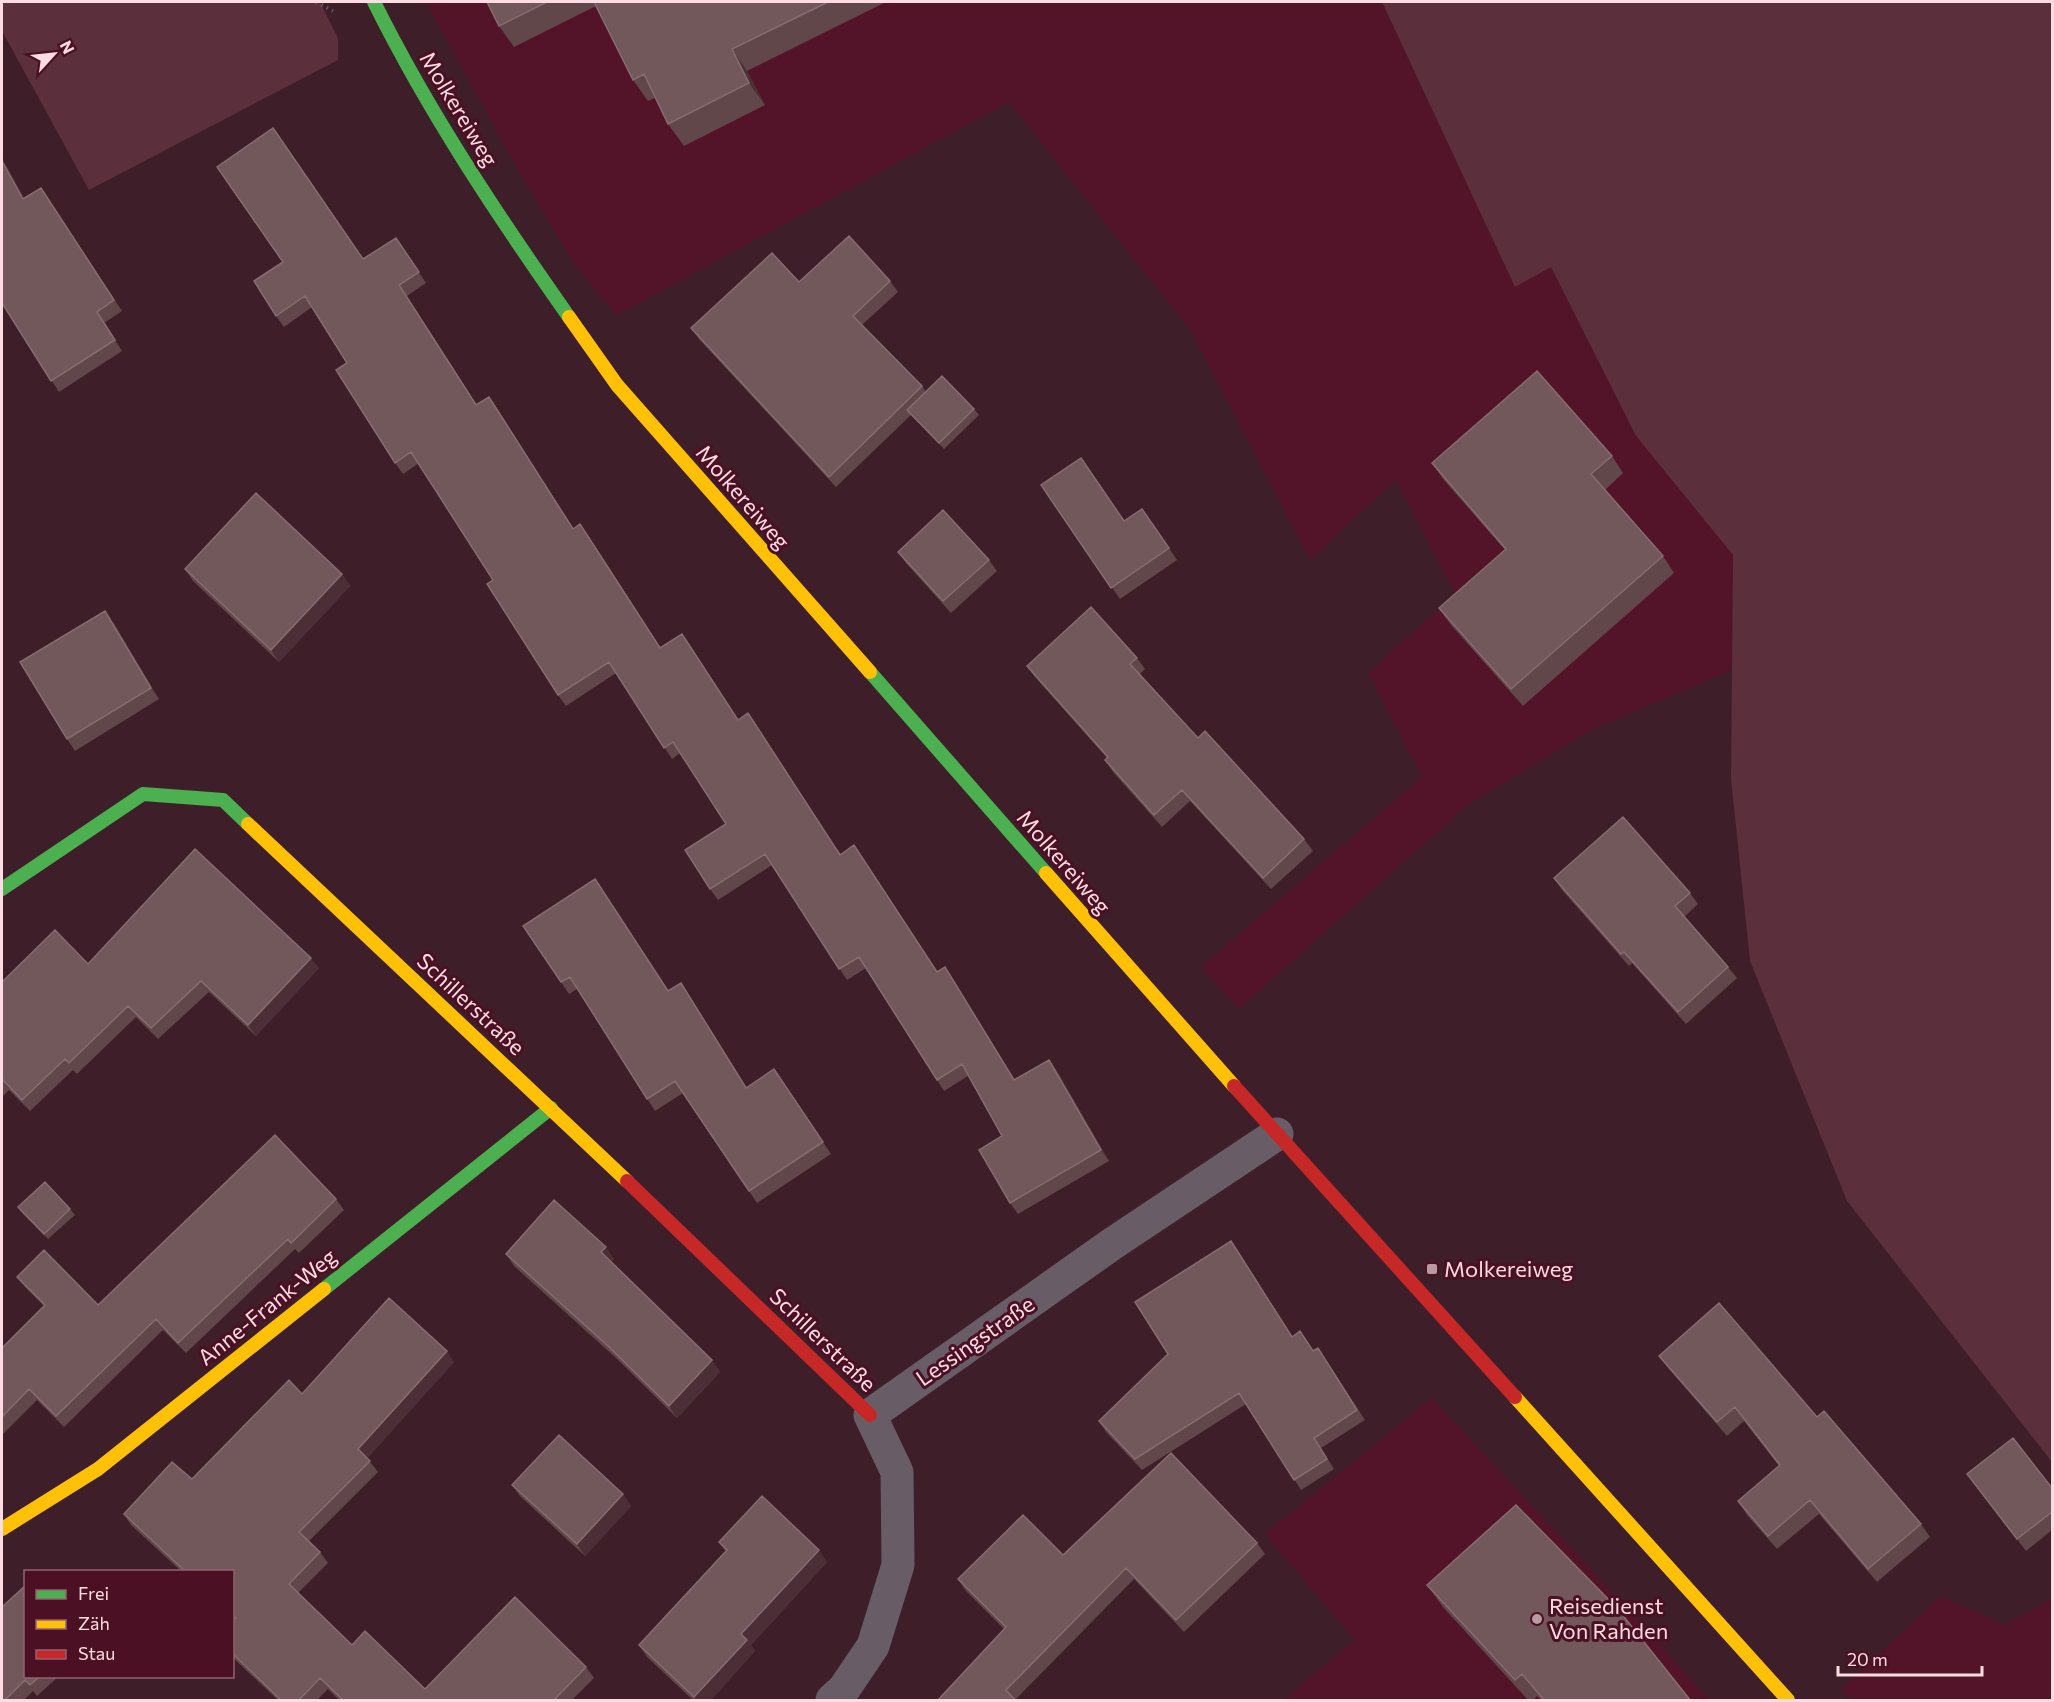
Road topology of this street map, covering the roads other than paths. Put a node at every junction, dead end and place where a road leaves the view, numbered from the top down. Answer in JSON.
{"nodes":[{"id":1,"x":374,"y":2,"type":"edge"},
{"id":2,"x":2,"y":889,"type":"edge"},
{"id":3,"x":551,"y":1108,"type":"junction"},
{"id":4,"x":1277,"y":1134,"type":"junction"},
{"id":5,"x":870,"y":1414,"type":"junction"},
{"id":6,"x":2,"y":1529,"type":"edge"},
{"id":7,"x":832,"y":1701,"type":"edge"},
{"id":8,"x":1788,"y":1701,"type":"edge"}],
"edges":[{"from":1,"to":4,"type":"main road","name":"Molkereiweg"},
{"from":2,"to":3,"type":"main road","name":"Schillerstraße"},
{"from":3,"to":5,"type":"main road","name":"Schillerstraße"},
{"from":3,"to":6,"type":"main road","name":"Anne-Frank-Weg"},
{"from":4,"to":5,"type":"street","name":"Lessingstraße"},
{"from":4,"to":8,"type":"main road","name":"Molkereiweg"},
{"from":5,"to":7,"type":"street"}]}
